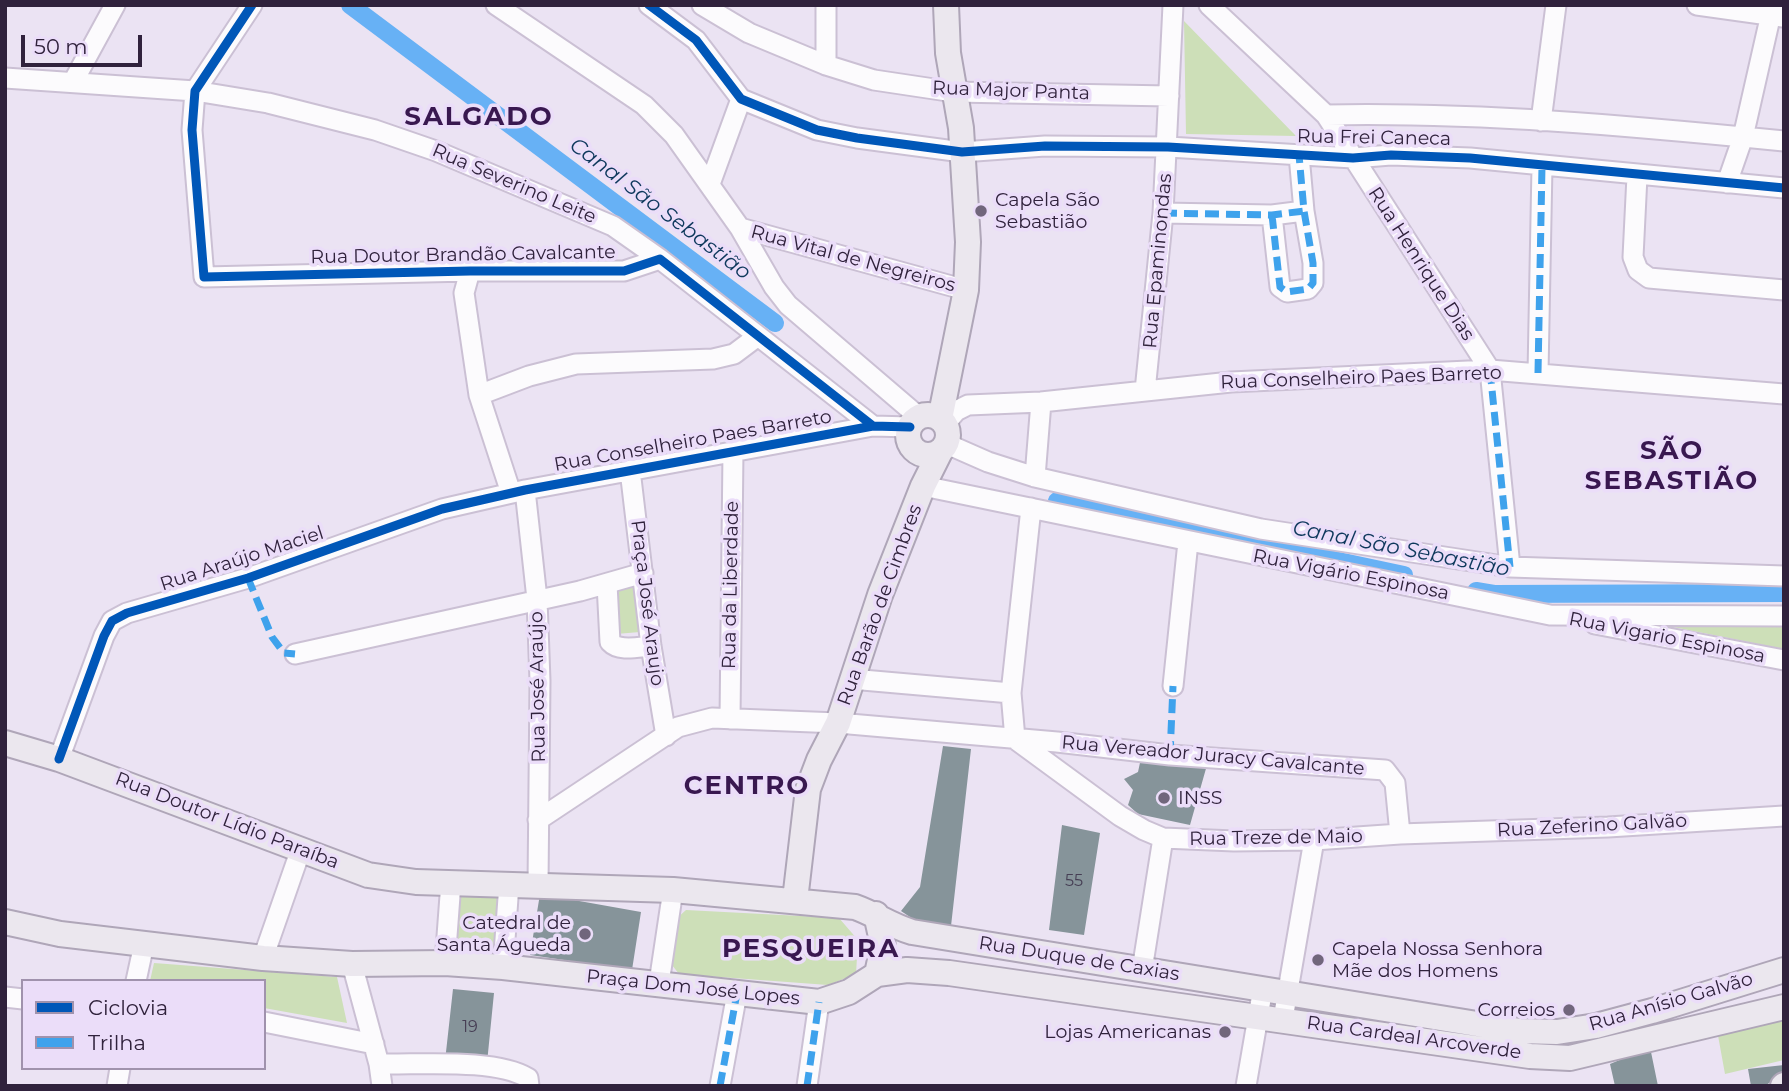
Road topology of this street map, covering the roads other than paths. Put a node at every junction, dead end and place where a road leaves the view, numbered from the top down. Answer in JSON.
{"nodes":[{"id":1,"x":115,"y":5,"type":"edge"},
{"id":2,"x":252,"y":5,"type":"edge"},
{"id":3,"x":496,"y":5,"type":"edge"},
{"id":4,"x":649,"y":5,"type":"edge"},
{"id":5,"x":702,"y":5,"type":"edge"},
{"id":6,"x":826,"y":5,"type":"edge"},
{"id":7,"x":946,"y":5,"type":"edge"},
{"id":8,"x":1173,"y":5,"type":"edge"},
{"id":9,"x":1209,"y":5,"type":"edge"},
{"id":10,"x":1556,"y":5,"type":"edge"},
{"id":11,"x":1698,"y":5,"type":"edge"},
{"id":12,"x":1776,"y":13,"type":"edge"},
{"id":13,"x":827,"y":65,"type":"junction"},
{"id":14,"x":5,"y":78,"type":"edge"},
{"id":15,"x":73,"y":82,"type":"junction"},
{"id":16,"x":195,"y":91,"type":"junction"},
{"id":17,"x":954,"y":92,"type":"junction"},
{"id":18,"x":1169,"y":96,"type":"junction"},
{"id":19,"x":741,"y":99,"type":"junction"},
{"id":20,"x":1326,"y":115,"type":"junction"},
{"id":21,"x":1541,"y":121,"type":"junction"},
{"id":22,"x":1743,"y":137,"type":"junction"},
{"id":23,"x":1784,"y":141,"type":"edge"},
{"id":24,"x":1168,"y":147,"type":"junction"},
{"id":25,"x":962,"y":152,"type":"junction"},
{"id":26,"x":1299,"y":155,"type":"junction"},
{"id":27,"x":1353,"y":158,"type":"junction"},
{"id":28,"x":1542,"y":166,"type":"junction"},
{"id":29,"x":1637,"y":176,"type":"junction"},
{"id":30,"x":1727,"y":183,"type":"junction"},
{"id":31,"x":710,"y":184,"type":"junction"},
{"id":32,"x":1784,"y":188,"type":"edge"},
{"id":33,"x":1304,"y":211,"type":"junction"},
{"id":34,"x":1163,"y":213,"type":"junction"},
{"id":35,"x":1272,"y":215,"type":"junction"},
{"id":36,"x":740,"y":228,"type":"junction"},
{"id":37,"x":660,"y":259,"type":"junction"},
{"id":38,"x":470,"y":271,"type":"junction"},
{"id":39,"x":966,"y":290,"type":"junction"},
{"id":40,"x":1784,"y":290,"type":"edge"},
{"id":41,"x":758,"y":336,"type":"junction"},
{"id":42,"x":1490,"y":370,"type":"junction"},
{"id":43,"x":1538,"y":373,"type":"junction"},
{"id":44,"x":1145,"y":391,"type":"junction"},
{"id":45,"x":1784,"y":394,"type":"edge"},
{"id":46,"x":480,"y":395,"type":"junction"},
{"id":47,"x":1041,"y":402,"type":"junction"},
{"id":48,"x":873,"y":426,"type":"junction"},
{"id":49,"x":931,"y":433,"type":"junction"},
{"id":50,"x":733,"y":451,"type":"junction"},
{"id":51,"x":630,"y":470,"type":"junction"},
{"id":52,"x":1035,"y":477,"type":"junction"},
{"id":53,"x":923,"y":486,"type":"junction"},
{"id":54,"x":518,"y":491,"type":"junction"},
{"id":55,"x":1031,"y":509,"type":"junction"},
{"id":56,"x":1188,"y":542,"type":"junction"},
{"id":57,"x":1510,"y":567,"type":"junction"},
{"id":58,"x":643,"y":573,"type":"junction"},
{"id":59,"x":1784,"y":576,"type":"edge"},
{"id":60,"x":607,"y":584,"type":"junction"},
{"id":61,"x":537,"y":600,"type":"junction"},
{"id":62,"x":1550,"y":615,"type":"junction"},
{"id":63,"x":1784,"y":616,"type":"edge"},
{"id":64,"x":650,"y":646,"type":"junction"},
{"id":65,"x":295,"y":654,"type":"dead end"},
{"id":66,"x":1784,"y":660,"type":"edge"},
{"id":67,"x":851,"y":679,"type":"junction"},
{"id":68,"x":1173,"y":686,"type":"dead end"},
{"id":69,"x":1011,"y":692,"type":"junction"},
{"id":70,"x":730,"y":719,"type":"junction"},
{"id":71,"x":838,"y":723,"type":"junction"},
{"id":72,"x":666,"y":736,"type":"junction"},
{"id":73,"x":1015,"y":739,"type":"junction"},
{"id":74,"x":5,"y":743,"type":"edge"},
{"id":75,"x":59,"y":759,"type":"junction"},
{"id":76,"x":1784,"y":816,"type":"edge"},
{"id":77,"x":538,"y":820,"type":"junction"},
{"id":78,"x":1400,"y":834,"type":"junction"},
{"id":79,"x":1163,"y":838,"type":"junction"},
{"id":80,"x":1314,"y":840,"type":"junction"},
{"id":81,"x":301,"y":849,"type":"junction"},
{"id":82,"x":452,"y":883,"type":"junction"},
{"id":83,"x":509,"y":884,"type":"junction"},
{"id":84,"x":538,"y":885,"type":"junction"},
{"id":85,"x":673,"y":890,"type":"junction"},
{"id":86,"x":795,"y":900,"type":"junction"},
{"id":87,"x":876,"y":914,"type":"junction"},
{"id":88,"x":5,"y":922,"type":"edge"},
{"id":89,"x":144,"y":944,"type":"junction"},
{"id":90,"x":263,"y":958,"type":"junction"},
{"id":91,"x":445,"y":963,"type":"junction"},
{"id":92,"x":352,"y":964,"type":"junction"},
{"id":93,"x":503,"y":967,"type":"junction"},
{"id":94,"x":1142,"y":970,"type":"junction"},
{"id":95,"x":1784,"y":970,"type":"edge"},
{"id":96,"x":877,"y":974,"type":"junction"},
{"id":97,"x":136,"y":979,"type":"edge"},
{"id":98,"x":659,"y":983,"type":"junction"},
{"id":99,"x":1275,"y":990,"type":"junction"},
{"id":100,"x":737,"y":993,"type":"junction"},
{"id":101,"x":819,"y":1002,"type":"junction"},
{"id":102,"x":1784,"y":1007,"type":"edge"},
{"id":103,"x":1258,"y":1016,"type":"junction"},
{"id":104,"x":1283,"y":1019,"type":"junction"},
{"id":105,"x":266,"y":1022,"type":"edge"},
{"id":106,"x":1558,"y":1032,"type":"joint"},
{"id":107,"x":374,"y":1044,"type":"junction"},
{"id":108,"x":1570,"y":1058,"type":"joint"},
{"id":109,"x":379,"y":1064,"type":"junction"},
{"id":110,"x":529,"y":1082,"type":"edge"},
{"id":111,"x":382,"y":1086,"type":"edge"},
{"id":112,"x":720,"y":1086,"type":"edge"},
{"id":113,"x":807,"y":1086,"type":"edge"},
{"id":114,"x":1246,"y":1086,"type":"edge"}],
"edges":[{"from":1,"to":15,"type":"street"},
{"from":2,"to":16,"type":"street"},
{"from":3,"to":31,"type":"street"},
{"from":4,"to":19,"type":"street"},
{"from":5,"to":13,"type":"street","name":"Rua Major Panta"},
{"from":6,"to":13,"type":"street"},
{"from":7,"to":17,"type":"main road"},
{"from":8,"to":18,"type":"street","name":"Rua Epaminondas"},
{"from":9,"to":20,"type":"street","name":"Rua Henrique Dias"},
{"from":10,"to":21,"type":"street"},
{"from":11,"to":12,"type":"street"},
{"from":12,"to":22,"type":"street"},
{"from":13,"to":17,"type":"street","name":"Rua Major Panta"},
{"from":14,"to":15,"type":"street","name":"Rua Severino Leite"},
{"from":15,"to":16,"type":"street","name":"Rua Severino Leite"},
{"from":16,"to":37,"type":"street","name":"Rua Severino Leite"},
{"from":16,"to":38,"type":"street","name":"Rua Doutor Brandão Cavalcante"},
{"from":17,"to":18,"type":"street","name":"Rua Major Panta"},
{"from":17,"to":25,"type":"main road"},
{"from":18,"to":24,"type":"street","name":"Rua Epaminondas"},
{"from":19,"to":25,"type":"street"},
{"from":19,"to":31,"type":"street"},
{"from":20,"to":21,"type":"street","name":"Rua Frei Caneca"},
{"from":20,"to":27,"type":"street","name":"Rua Henrique Dias"},
{"from":21,"to":22,"type":"street","name":"Rua Frei Caneca"},
{"from":22,"to":23,"type":"street","name":"Rua Frei Caneca"},
{"from":22,"to":30,"type":"street"},
{"from":24,"to":25,"type":"street","name":"Rua Frei Caneca"},
{"from":24,"to":26,"type":"street","name":"Rua Frei Caneca"},
{"from":24,"to":34,"type":"street","name":"Rua Epaminondas"},
{"from":25,"to":39,"type":"main road"},
{"from":26,"to":27,"type":"street","name":"Rua Frei Caneca"},
{"from":26,"to":33,"type":"street"},
{"from":27,"to":28,"type":"street","name":"Rua Frei Caneca"},
{"from":27,"to":42,"type":"street","name":"Rua Henrique Dias"},
{"from":28,"to":29,"type":"street","name":"Rua Frei Caneca"},
{"from":28,"to":43,"type":"street"},
{"from":29,"to":30,"type":"street","name":"Rua Frei Caneca"},
{"from":29,"to":40,"type":"street"},
{"from":30,"to":32,"type":"street","name":"Rua Frei Caneca"},
{"from":31,"to":36,"type":"street"},
{"from":33,"to":35,"type":"street"},
{"from":33,"to":35,"type":"street"},
{"from":34,"to":35,"type":"street"},
{"from":34,"to":44,"type":"street","name":"Rua Epaminondas"},
{"from":36,"to":39,"type":"street","name":"Rua Vital de Negreiros"},
{"from":36,"to":49,"type":"street"},
{"from":37,"to":38,"type":"street","name":"Rua Doutor Brandão Cavalcante"},
{"from":37,"to":41,"type":"street"},
{"from":38,"to":46,"type":"street","name":"Rua José Araújo"},
{"from":39,"to":49,"type":"main road"},
{"from":41,"to":46,"type":"street"},
{"from":41,"to":48,"type":"street"},
{"from":42,"to":43,"type":"street","name":"Rua Conselheiro Paes Barreto"},
{"from":42,"to":44,"type":"street","name":"Rua Conselheiro Paes Barreto"},
{"from":42,"to":57,"type":"street"},
{"from":43,"to":45,"type":"street","name":"Rua Conselheiro Paes Barreto"},
{"from":44,"to":47,"type":"street","name":"Rua Conselheiro Paes Barreto"},
{"from":46,"to":54,"type":"street","name":"Rua José Araújo"},
{"from":47,"to":49,"type":"street","name":"Rua Conselheiro Paes Barreto"},
{"from":47,"to":52,"type":"street"},
{"from":48,"to":49,"type":"street","name":"Rua Conselheiro Paes Barreto"},
{"from":48,"to":50,"type":"street","name":"Rua Conselheiro Paes Barreto"},
{"from":49,"to":52,"type":"street","name":"Rua Vigário Espinosa"},
{"from":49,"to":53,"type":"main road","name":"Rua Barão de Cimbres"},
{"from":50,"to":51,"type":"street","name":"Rua Conselheiro Paes Barreto"},
{"from":50,"to":70,"type":"street","name":"Rua da Liberdade"},
{"from":51,"to":54,"type":"street","name":"Rua Conselheiro Paes Barreto"},
{"from":51,"to":58,"type":"street","name":"Praça José Araujo"},
{"from":52,"to":57,"type":"street","name":"Rua Vigário Espinosa"},
{"from":53,"to":55,"type":"street","name":"Rua Vigário Espinosa"},
{"from":53,"to":67,"type":"main road","name":"Rua Barão de Cimbres"},
{"from":54,"to":61,"type":"street","name":"Rua José Araújo"},
{"from":54,"to":75,"type":"street","name":"Rua Araújo Maciel"},
{"from":55,"to":56,"type":"street","name":"Rua Vigário Espinosa"},
{"from":55,"to":69,"type":"street"},
{"from":56,"to":62,"type":"street","name":"Rua Vigário Espinosa"},
{"from":56,"to":68,"type":"street"},
{"from":57,"to":59,"type":"street","name":"Rua Vigário Espinosa"},
{"from":58,"to":60,"type":"street"},
{"from":58,"to":64,"type":"street","name":"Praça José Araujo"},
{"from":60,"to":61,"type":"street"},
{"from":60,"to":64,"type":"street"},
{"from":61,"to":65,"type":"street"},
{"from":61,"to":77,"type":"street","name":"Rua José Araújo"},
{"from":62,"to":63,"type":"street","name":"Rua Vigário Espinosa"},
{"from":62,"to":66,"type":"street","name":"Rua Vigario Espinosa"},
{"from":64,"to":72,"type":"street","name":"Praça José Araujo"},
{"from":67,"to":69,"type":"street"},
{"from":67,"to":71,"type":"main road","name":"Rua Barão de Cimbres"},
{"from":69,"to":73,"type":"street"},
{"from":70,"to":71,"type":"street","name":"Rua Vereador Juracy Cavalcante"},
{"from":70,"to":72,"type":"street","name":"Rua Vereador Juracy Cavalcante"},
{"from":71,"to":73,"type":"street","name":"Rua Vereador Juracy Cavalcante"},
{"from":71,"to":86,"type":"main road","name":"Rua Barão de Cimbres"},
{"from":72,"to":77,"type":"street","name":"Rua Vereador Juracy Cavalcante"},
{"from":73,"to":78,"type":"street","name":"Rua Vereador Juracy Cavalcante"},
{"from":73,"to":79,"type":"street","name":"Rua Treze de Maio"},
{"from":74,"to":75,"type":"main road","name":"Rua Doutor Lídio Paraíba"},
{"from":75,"to":81,"type":"main road","name":"Rua Doutor Lídio Paraíba"},
{"from":76,"to":78,"type":"street","name":"Rua Zeferino Galvão"},
{"from":77,"to":84,"type":"street","name":"Rua José Araújo"},
{"from":78,"to":80,"type":"street","name":"Rua Treze de Maio"},
{"from":79,"to":80,"type":"street","name":"Rua Treze de Maio"},
{"from":79,"to":94,"type":"street"},
{"from":80,"to":99,"type":"street"},
{"from":81,"to":82,"type":"main road","name":"Rua Doutor Lídio Paraíba"},
{"from":81,"to":90,"type":"street"},
{"from":82,"to":83,"type":"main road","name":"Rua Doutor Lídio Paraíba"},
{"from":82,"to":91,"type":"street"},
{"from":83,"to":84,"type":"main road"},
{"from":83,"to":93,"type":"street"},
{"from":84,"to":85,"type":"main road"},
{"from":85,"to":86,"type":"main road"},
{"from":85,"to":98,"type":"street"},
{"from":86,"to":87,"type":"main road"},
{"from":87,"to":94,"type":"main road","name":"Rua Duque de Caxias"},
{"from":87,"to":96,"type":"main road"},
{"from":88,"to":89,"type":"main road","name":"Praça Dom José Lopes"},
{"from":89,"to":90,"type":"main road","name":"Praça Dom José Lopes"},
{"from":89,"to":97,"type":"street"},
{"from":90,"to":92,"type":"main road","name":"Praça Dom José Lopes"},
{"from":91,"to":92,"type":"main road","name":"Praça Dom José Lopes"},
{"from":91,"to":93,"type":"main road","name":"Praça Dom José Lopes"},
{"from":92,"to":107,"type":"street"},
{"from":93,"to":98,"type":"main road","name":"Praça Dom José Lopes"},
{"from":94,"to":99,"type":"main road","name":"Rua Duque de Caxias"},
{"from":95,"to":106,"type":"main road","name":"Rua Anísio Galvão"},
{"from":96,"to":101,"type":"main road","name":"Praça Dom José Lopes"},
{"from":96,"to":103,"type":"main road","name":"Rua Duque de Caxias"},
{"from":98,"to":100,"type":"main road","name":"Praça Dom José Lopes"},
{"from":99,"to":103,"type":"street"},
{"from":99,"to":104,"type":"street"},
{"from":99,"to":106,"type":"main road","name":"Rua Cardeal Arcoverde"},
{"from":100,"to":101,"type":"main road","name":"Praça Dom José Lopes"},
{"from":100,"to":112,"type":"street"},
{"from":101,"to":113,"type":"street"},
{"from":102,"to":108,"type":"main road","name":"Rua Anísio Galvão"},
{"from":103,"to":104,"type":"main road","name":"Rua Cardeal Arcoverde"},
{"from":103,"to":114,"type":"street"},
{"from":104,"to":108,"type":"main road","name":"Rua Cardeal Arcoverde"},
{"from":105,"to":107,"type":"street"},
{"from":107,"to":109,"type":"street"},
{"from":109,"to":110,"type":"street"},
{"from":109,"to":111,"type":"street"}]}
